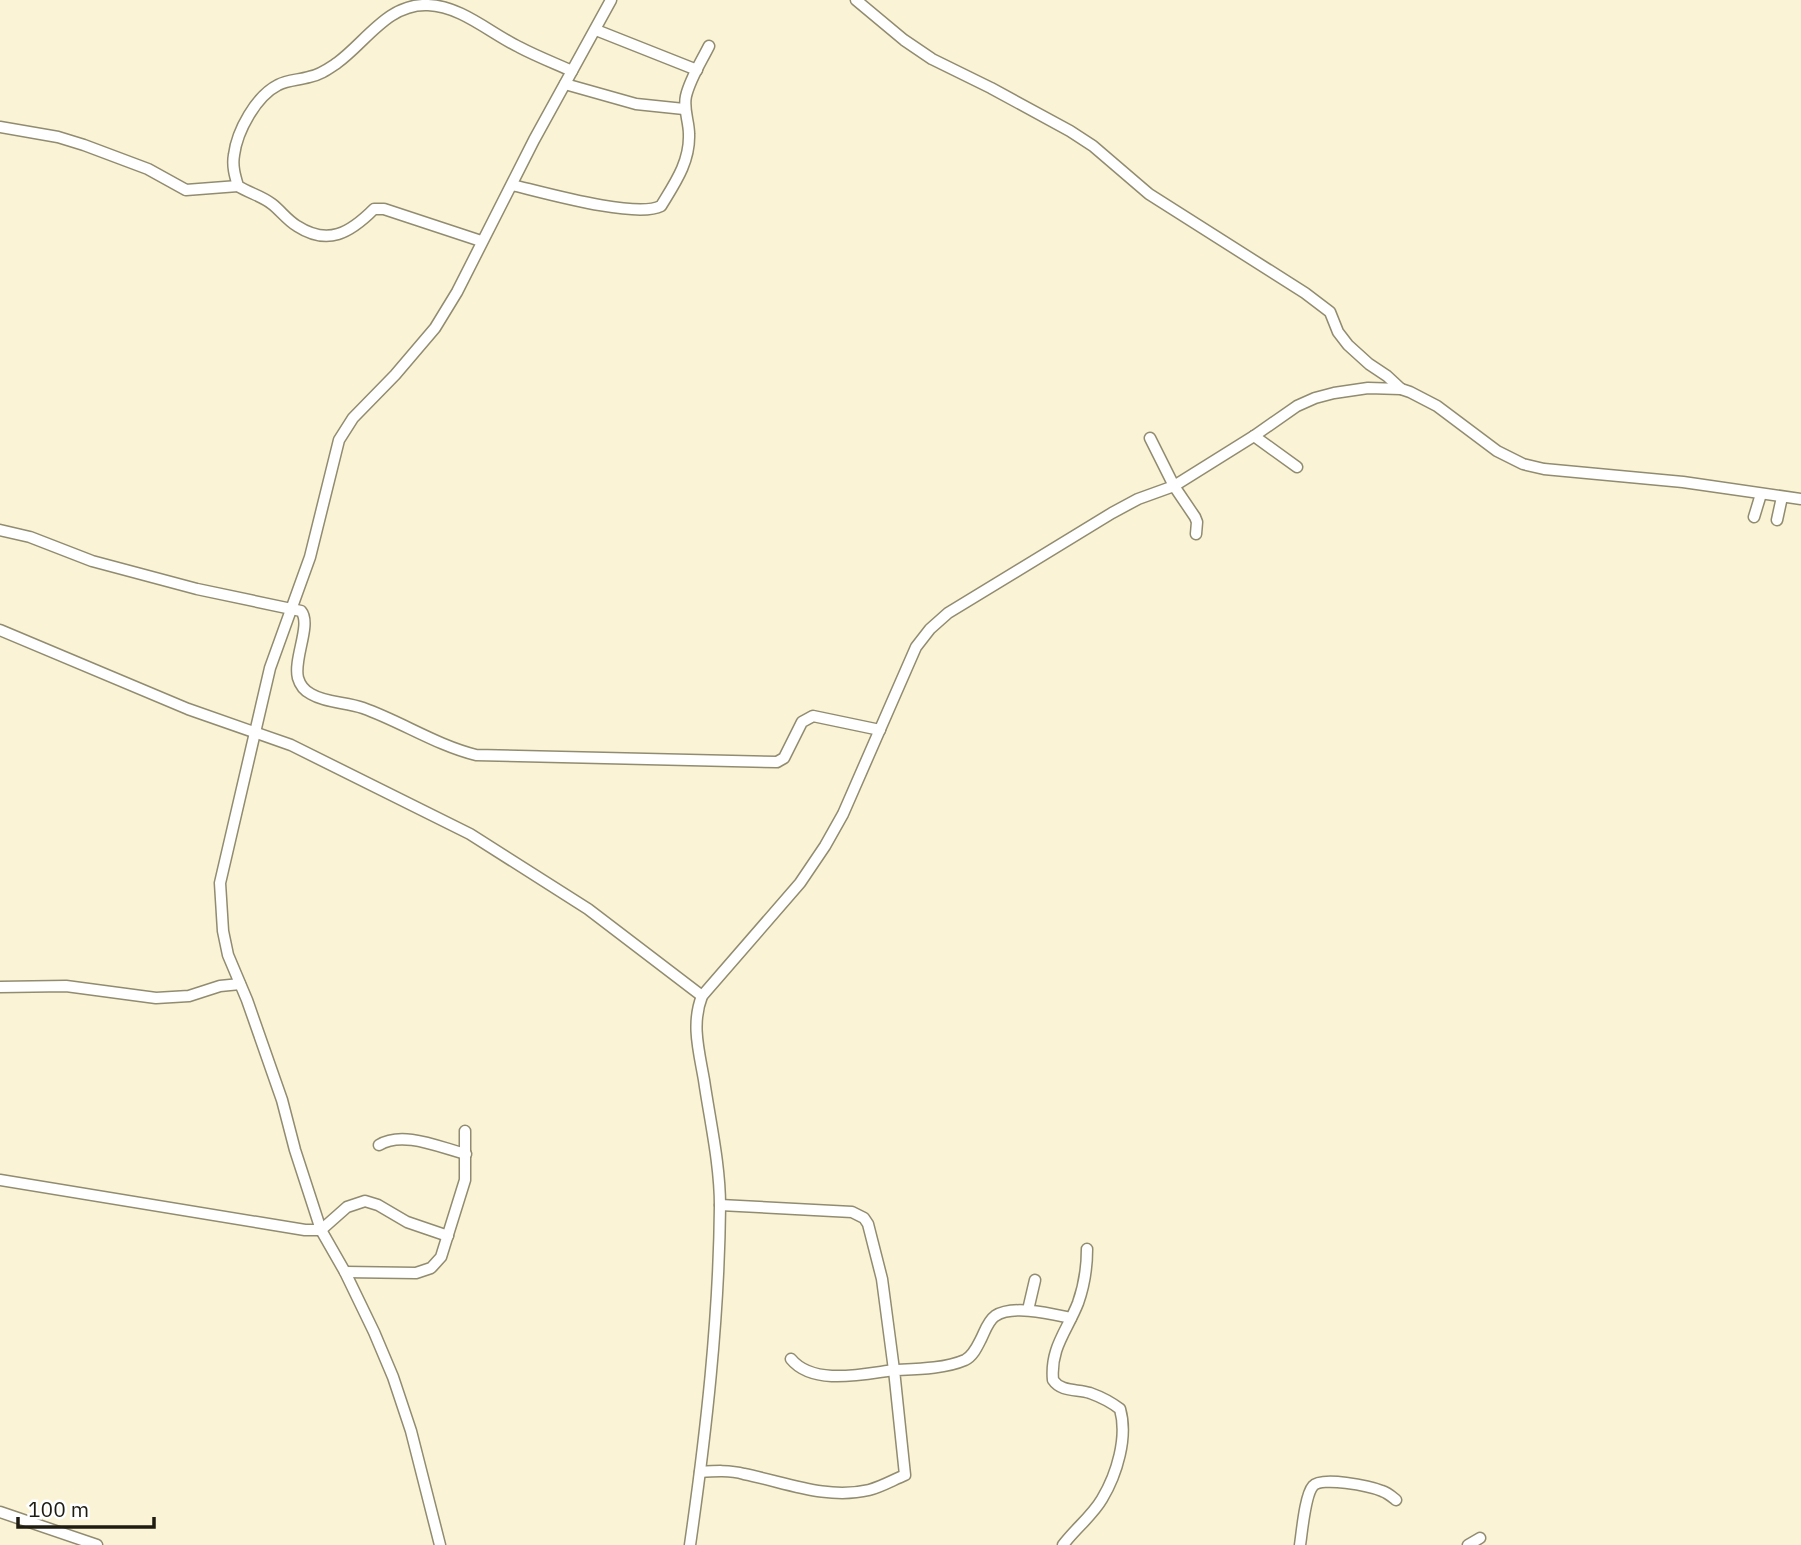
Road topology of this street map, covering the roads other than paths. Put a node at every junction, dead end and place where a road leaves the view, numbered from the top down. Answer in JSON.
{"nodes":[{"id":1,"x":856,"y":0,"type":"edge"},
{"id":2,"x":608,"y":1,"type":"edge"},
{"id":3,"x":596,"y":30,"type":"junction"},
{"id":4,"x":709,"y":46,"type":"dead end"},
{"id":5,"x":697,"y":70,"type":"junction"},
{"id":6,"x":572,"y":71,"type":"junction"},
{"id":7,"x":565,"y":84,"type":"junction"},
{"id":8,"x":684,"y":109,"type":"junction"},
{"id":9,"x":0,"y":127,"type":"edge"},
{"id":10,"x":512,"y":185,"type":"junction"},
{"id":11,"x":238,"y":186,"type":"junction"},
{"id":12,"x":481,"y":241,"type":"junction"},
{"id":13,"x":1401,"y":389,"type":"junction"},
{"id":14,"x":1254,"y":436,"type":"junction"},
{"id":15,"x":1150,"y":438,"type":"dead end"},
{"id":16,"x":1297,"y":467,"type":"dead end"},
{"id":17,"x":1174,"y":486,"type":"junction"},
{"id":18,"x":1761,"y":494,"type":"junction"},
{"id":19,"x":1782,"y":497,"type":"junction"},
{"id":20,"x":1801,"y":499,"type":"edge"},
{"id":21,"x":1754,"y":517,"type":"dead end"},
{"id":22,"x":1777,"y":520,"type":"dead end"},
{"id":23,"x":0,"y":530,"type":"edge"},
{"id":24,"x":1196,"y":534,"type":"dead end"},
{"id":25,"x":291,"y":608,"type":"junction"},
{"id":26,"x":0,"y":630,"type":"edge"},
{"id":27,"x":880,"y":730,"type":"junction"},
{"id":28,"x":255,"y":731,"type":"junction"},
{"id":29,"x":240,"y":984,"type":"junction"},
{"id":30,"x":0,"y":987,"type":"edge"},
{"id":31,"x":702,"y":996,"type":"junction"},
{"id":32,"x":465,"y":1131,"type":"dead end"},
{"id":33,"x":379,"y":1145,"type":"dead end"},
{"id":34,"x":466,"y":1154,"type":"junction"},
{"id":35,"x":0,"y":1180,"type":"edge"},
{"id":36,"x":720,"y":1205,"type":"junction"},
{"id":37,"x":321,"y":1230,"type":"junction"},
{"id":38,"x":449,"y":1236,"type":"junction"},
{"id":39,"x":1087,"y":1250,"type":"dead end"},
{"id":40,"x":345,"y":1272,"type":"junction"},
{"id":41,"x":1035,"y":1280,"type":"dead end"},
{"id":42,"x":1028,"y":1310,"type":"junction"},
{"id":43,"x":1071,"y":1318,"type":"junction"},
{"id":44,"x":791,"y":1359,"type":"dead end"},
{"id":45,"x":894,"y":1370,"type":"junction"},
{"id":46,"x":700,"y":1472,"type":"junction"},
{"id":47,"x":1396,"y":1500,"type":"dead end"},
{"id":48,"x":0,"y":1512,"type":"edge"},
{"id":49,"x":1480,"y":1538,"type":"dead end"},
{"id":50,"x":97,"y":1545,"type":"edge"},
{"id":51,"x":440,"y":1545,"type":"edge"},
{"id":52,"x":690,"y":1545,"type":"edge"},
{"id":53,"x":1063,"y":1545,"type":"edge"},
{"id":54,"x":1300,"y":1545,"type":"edge"},
{"id":55,"x":1468,"y":1545,"type":"edge"}],
"edges":[{"from":1,"to":13,"type":"street"},
{"from":2,"to":3,"type":"street"},
{"from":3,"to":5,"type":"street"},
{"from":3,"to":6,"type":"street"},
{"from":4,"to":5,"type":"street"},
{"from":5,"to":8,"type":"street"},
{"from":6,"to":7,"type":"street"},
{"from":6,"to":11,"type":"street"},
{"from":7,"to":8,"type":"street"},
{"from":7,"to":10,"type":"street"},
{"from":8,"to":10,"type":"street"},
{"from":9,"to":11,"type":"street"},
{"from":10,"to":12,"type":"street"},
{"from":11,"to":12,"type":"street"},
{"from":12,"to":25,"type":"street"},
{"from":13,"to":14,"type":"street"},
{"from":13,"to":18,"type":"street"},
{"from":14,"to":16,"type":"street"},
{"from":14,"to":17,"type":"street"},
{"from":15,"to":17,"type":"street"},
{"from":17,"to":24,"type":"street"},
{"from":17,"to":27,"type":"street"},
{"from":18,"to":19,"type":"street"},
{"from":18,"to":21,"type":"street"},
{"from":19,"to":20,"type":"street"},
{"from":19,"to":22,"type":"street"},
{"from":23,"to":25,"type":"street"},
{"from":25,"to":27,"type":"street"},
{"from":25,"to":28,"type":"street"},
{"from":26,"to":28,"type":"street"},
{"from":27,"to":31,"type":"street"},
{"from":28,"to":29,"type":"street"},
{"from":28,"to":31,"type":"street"},
{"from":29,"to":30,"type":"street"},
{"from":29,"to":37,"type":"street"},
{"from":31,"to":36,"type":"street"},
{"from":32,"to":34,"type":"street"},
{"from":33,"to":34,"type":"street"},
{"from":34,"to":38,"type":"street"},
{"from":35,"to":37,"type":"street"},
{"from":36,"to":45,"type":"street"},
{"from":36,"to":46,"type":"street"},
{"from":37,"to":38,"type":"street"},
{"from":37,"to":40,"type":"street"},
{"from":38,"to":40,"type":"street"},
{"from":39,"to":43,"type":"street"},
{"from":40,"to":51,"type":"street"},
{"from":41,"to":42,"type":"street"},
{"from":42,"to":43,"type":"street"},
{"from":42,"to":45,"type":"street"},
{"from":43,"to":53,"type":"street"},
{"from":44,"to":45,"type":"street"},
{"from":45,"to":46,"type":"street"},
{"from":46,"to":52,"type":"street"},
{"from":47,"to":54,"type":"street"},
{"from":48,"to":50,"type":"street"},
{"from":49,"to":55,"type":"street"}]}
